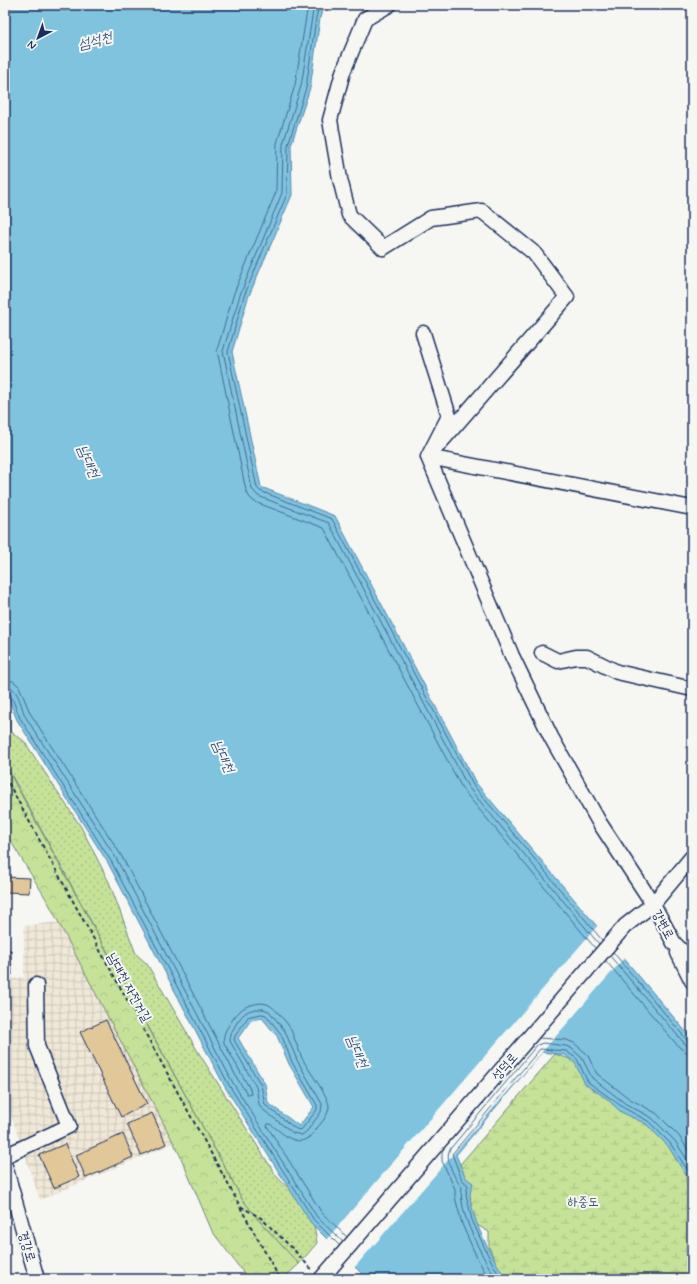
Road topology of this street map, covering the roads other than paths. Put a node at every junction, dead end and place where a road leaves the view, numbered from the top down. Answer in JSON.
{"nodes":[{"id":1,"x":389,"y":5,"type":"edge"},
{"id":2,"x":423,"y":333,"type":"dead end"},
{"id":3,"x":428,"y":457,"type":"junction"},
{"id":4,"x":692,"y":508,"type":"edge"},
{"id":5,"x":542,"y":653,"type":"dead end"},
{"id":6,"x":692,"y":689,"type":"edge"},
{"id":7,"x":692,"y":857,"type":"edge"},
{"id":8,"x":653,"y":904,"type":"junction"},
{"id":9,"x":674,"y":943,"type":"junction"},
{"id":10,"x":692,"y":961,"type":"edge"},
{"id":11,"x":692,"y":982,"type":"edge"},
{"id":12,"x":36,"y":985,"type":"dead end"},
{"id":13,"x":5,"y":1156,"type":"edge"},
{"id":14,"x":5,"y":1166,"type":"edge"},
{"id":15,"x":318,"y":1276,"type":"edge"},
{"id":16,"x":37,"y":1279,"type":"edge"}],
"edges":[{"from":1,"to":3,"type":"street"},
{"from":2,"to":3,"type":"street"},
{"from":3,"to":4,"type":"street"},
{"from":3,"to":8,"type":"street","name":"강변로"},
{"from":5,"to":6,"type":"street"},
{"from":7,"to":8,"type":"street","name":"성덕로"},
{"from":8,"to":9,"type":"street","name":"강변로"},
{"from":8,"to":15,"type":"street","name":"성덕로"},
{"from":9,"to":10,"type":"street","name":"강변로"},
{"from":9,"to":11,"type":"street"},
{"from":12,"to":13,"type":"street"},
{"from":14,"to":16,"type":"street","name":"경강로"}]}
